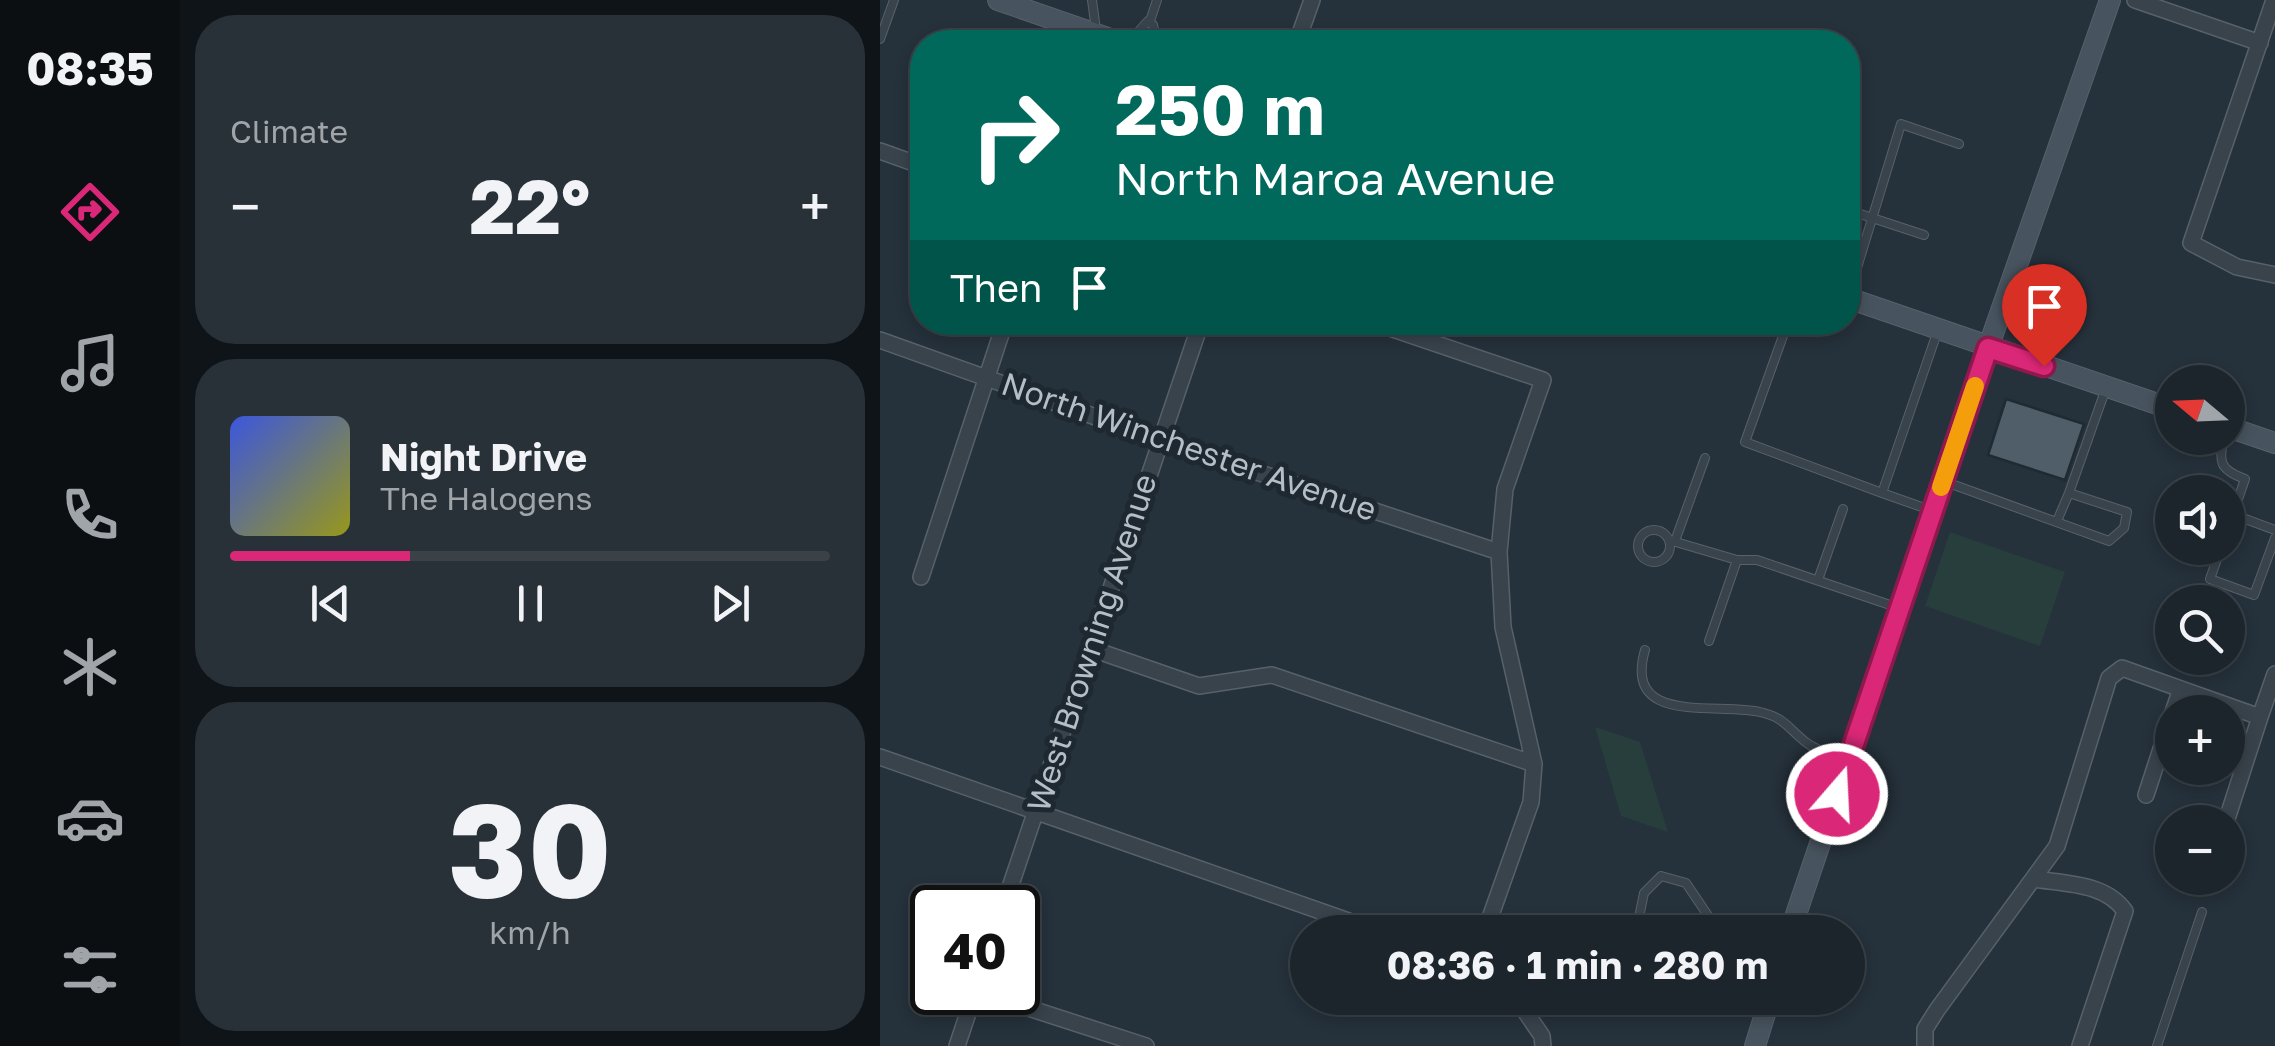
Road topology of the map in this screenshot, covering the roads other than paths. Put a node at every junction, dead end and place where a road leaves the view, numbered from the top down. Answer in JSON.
{"nodes":[{"id":1,"x":894,"y":0,"type":"edge"},
{"id":2,"x":998,"y":0,"type":"edge"},
{"id":3,"x":1092,"y":0,"type":"edge"},
{"id":4,"x":1157,"y":0,"type":"edge"},
{"id":5,"x":1312,"y":0,"type":"edge"},
{"id":6,"x":2110,"y":0,"type":"edge"},
{"id":7,"x":2135,"y":0,"type":"edge"},
{"id":8,"x":2274,"y":0,"type":"edge"},
{"id":9,"x":1150,"y":21,"type":"junction"},
{"id":10,"x":1084,"y":30,"type":"edge"},
{"id":11,"x":1096,"y":30,"type":"edge"},
{"id":12,"x":1137,"y":30,"type":"edge"},
{"id":13,"x":1153,"y":30,"type":"edge"},
{"id":14,"x":1301,"y":30,"type":"edge"},
{"id":15,"x":880,"y":39,"type":"edge"},
{"id":16,"x":2260,"y":43,"type":"junction"},
{"id":17,"x":1958,"y":144,"type":"dead end"},
{"id":18,"x":880,"y":151,"type":"edge"},
{"id":19,"x":910,"y":162,"type":"edge"},
{"id":20,"x":1860,"y":214,"type":"edge"},
{"id":21,"x":1873,"y":218,"type":"junction"},
{"id":22,"x":1924,"y":235,"type":"dead end"},
{"id":23,"x":1860,"y":260,"type":"edge"},
{"id":24,"x":2275,"y":275,"type":"edge"},
{"id":25,"x":1860,"y":302,"type":"edge"},
{"id":26,"x":1938,"y":330,"type":"junction"},
{"id":27,"x":1002,"y":335,"type":"edge"},
{"id":28,"x":1196,"y":335,"type":"edge"},
{"id":29,"x":1410,"y":335,"type":"edge"},
{"id":30,"x":1783,"y":335,"type":"edge"},
{"id":31,"x":880,"y":340,"type":"edge"},
{"id":32,"x":1988,"y":348,"type":"junction"},
{"id":33,"x":987,"y":378,"type":"junction"},
{"id":34,"x":2106,"y":388,"type":"junction"},
{"id":35,"x":2155,"y":404,"type":"edge"},
{"id":36,"x":2245,"y":433,"type":"edge"},
{"id":37,"x":1160,"y":440,"type":"junction"},
{"id":38,"x":2275,"y":443,"type":"edge"},
{"id":39,"x":2220,"y":455,"type":"edge"},
{"id":40,"x":1705,"y":458,"type":"dead end"},
{"id":41,"x":2238,"y":475,"type":"edge"},
{"id":42,"x":1943,"y":481,"type":"junction"},
{"id":43,"x":1882,"y":492,"type":"junction"},
{"id":44,"x":2070,"y":493,"type":"junction"},
{"id":45,"x":1843,"y":509,"type":"dead end"},
{"id":46,"x":1932,"y":511,"type":"junction"},
{"id":47,"x":2245,"y":519,"type":"edge"},
{"id":48,"x":2057,"y":521,"type":"junction"},
{"id":49,"x":2275,"y":530,"type":"edge"},
{"id":50,"x":2275,"y":538,"type":"edge"},
{"id":51,"x":1672,"y":541,"type":"junction"},
{"id":52,"x":1499,"y":552,"type":"junction"},
{"id":53,"x":1737,"y":560,"type":"junction"},
{"id":54,"x":2215,"y":565,"type":"edge"},
{"id":55,"x":921,"y":577,"type":"dead end"},
{"id":56,"x":1818,"y":580,"type":"junction"},
{"id":57,"x":1900,"y":608,"type":"junction"},
{"id":58,"x":1709,"y":641,"type":"dead end"},
{"id":59,"x":1090,"y":648,"type":"junction"},
{"id":60,"x":1644,"y":650,"type":"dead end"},
{"id":61,"x":2275,"y":674,"type":"edge"},
{"id":62,"x":2181,"y":689,"type":"junction"},
{"id":63,"x":2179,"y":695,"type":"edge"},
{"id":64,"x":2260,"y":717,"type":"junction"},
{"id":65,"x":880,"y":757,"type":"edge"},
{"id":66,"x":1848,"y":762,"type":"junction"},
{"id":67,"x":1534,"y":764,"type":"junction"},
{"id":68,"x":2155,"y":768,"type":"edge"},
{"id":69,"x":2146,"y":795,"type":"dead end"},
{"id":70,"x":2232,"y":805,"type":"edge"},
{"id":71,"x":1036,"y":812,"type":"junction"},
{"id":72,"x":2034,"y":878,"type":"junction"},
{"id":73,"x":1012,"y":885,"type":"edge"},
{"id":74,"x":2202,"y":912,"type":"dead end"},
{"id":75,"x":1331,"y":915,"type":"edge"},
{"id":76,"x":1491,"y":915,"type":"edge"},
{"id":77,"x":1640,"y":915,"type":"edge"},
{"id":78,"x":1707,"y":915,"type":"edge"},
{"id":79,"x":1796,"y":915,"type":"edge"},
{"id":80,"x":1040,"y":1012,"type":"edge"},
{"id":81,"x":968,"y":1015,"type":"edge"},
{"id":82,"x":1528,"y":1015,"type":"edge"},
{"id":83,"x":1765,"y":1015,"type":"edge"},
{"id":84,"x":957,"y":1046,"type":"edge"},
{"id":85,"x":1146,"y":1046,"type":"edge"},
{"id":86,"x":1543,"y":1046,"type":"edge"},
{"id":87,"x":1755,"y":1046,"type":"edge"},
{"id":88,"x":1925,"y":1046,"type":"edge"},
{"id":89,"x":2080,"y":1046,"type":"edge"},
{"id":90,"x":2157,"y":1046,"type":"edge"}],
"edges":[{"from":1,"to":15,"type":"lane"},
{"from":2,"to":10,"type":"street"},
{"from":3,"to":11,"type":"lane"},
{"from":4,"to":9,"type":"lane"},
{"from":5,"to":14,"type":"street"},
{"from":6,"to":32,"type":"street"},
{"from":7,"to":16,"type":"street"},
{"from":8,"to":16,"type":"street"},
{"from":9,"to":12,"type":"lane"},
{"from":9,"to":13,"type":"lane"},
{"from":16,"to":24,"type":"street"},
{"from":17,"to":21,"type":"lane"},
{"from":18,"to":19,"type":"street"},
{"from":20,"to":21,"type":"lane"},
{"from":21,"to":22,"type":"lane"},
{"from":21,"to":23,"type":"lane"},
{"from":25,"to":26,"type":"street"},
{"from":26,"to":32,"type":"street"},
{"from":26,"to":43,"type":"lane"},
{"from":27,"to":33,"type":"street"},
{"from":28,"to":37,"type":"street","name":"West Browning Avenue"},
{"from":29,"to":52,"type":"street"},
{"from":30,"to":43,"type":"lane"},
{"from":31,"to":33,"type":"street","name":"North Winchester Avenue"},
{"from":32,"to":34,"type":"street"},
{"from":32,"to":42,"type":"street"},
{"from":33,"to":37,"type":"street","name":"North Winchester Avenue"},
{"from":33,"to":55,"type":"street"},
{"from":34,"to":35,"type":"street"},
{"from":34,"to":44,"type":"lane"},
{"from":36,"to":38,"type":"street"},
{"from":37,"to":52,"type":"street","name":"North Winchester Avenue"},
{"from":37,"to":59,"type":"street","name":"West Browning Avenue"},
{"from":39,"to":41,"type":"lane"},
{"from":40,"to":51,"type":"lane"},
{"from":42,"to":46,"type":"street"},
{"from":42,"to":48,"type":"lane"},
{"from":43,"to":46,"type":"lane"},
{"from":44,"to":48,"type":"lane"},
{"from":44,"to":48,"type":"lane"},
{"from":45,"to":56,"type":"lane"},
{"from":46,"to":57,"type":"street"},
{"from":47,"to":49,"type":"lane"},
{"from":50,"to":54,"type":"lane"},
{"from":51,"to":51,"type":"lane"},
{"from":51,"to":53,"type":"lane"},
{"from":52,"to":67,"type":"street"},
{"from":53,"to":56,"type":"lane"},
{"from":53,"to":58,"type":"lane"},
{"from":56,"to":57,"type":"lane"},
{"from":57,"to":66,"type":"street"},
{"from":59,"to":67,"type":"street"},
{"from":59,"to":71,"type":"street","name":"West Browning Avenue"},
{"from":60,"to":66,"type":"lane"},
{"from":61,"to":64,"type":"street"},
{"from":62,"to":63,"type":"street"},
{"from":62,"to":64,"type":"street"},
{"from":62,"to":72,"type":"street"},
{"from":64,"to":70,"type":"street"},
{"from":65,"to":71,"type":"street"},
{"from":66,"to":79,"type":"street"},
{"from":67,"to":76,"type":"street"},
{"from":68,"to":69,"type":"street"},
{"from":71,"to":73,"type":"street","name":"West Browning Avenue"},
{"from":71,"to":75,"type":"street"},
{"from":72,"to":88,"type":"street"},
{"from":72,"to":89,"type":"street"},
{"from":74,"to":90,"type":"lane"},
{"from":77,"to":78,"type":"lane"},
{"from":80,"to":85,"type":"street"},
{"from":81,"to":84,"type":"street"},
{"from":82,"to":86,"type":"street"},
{"from":83,"to":87,"type":"street"}]}
